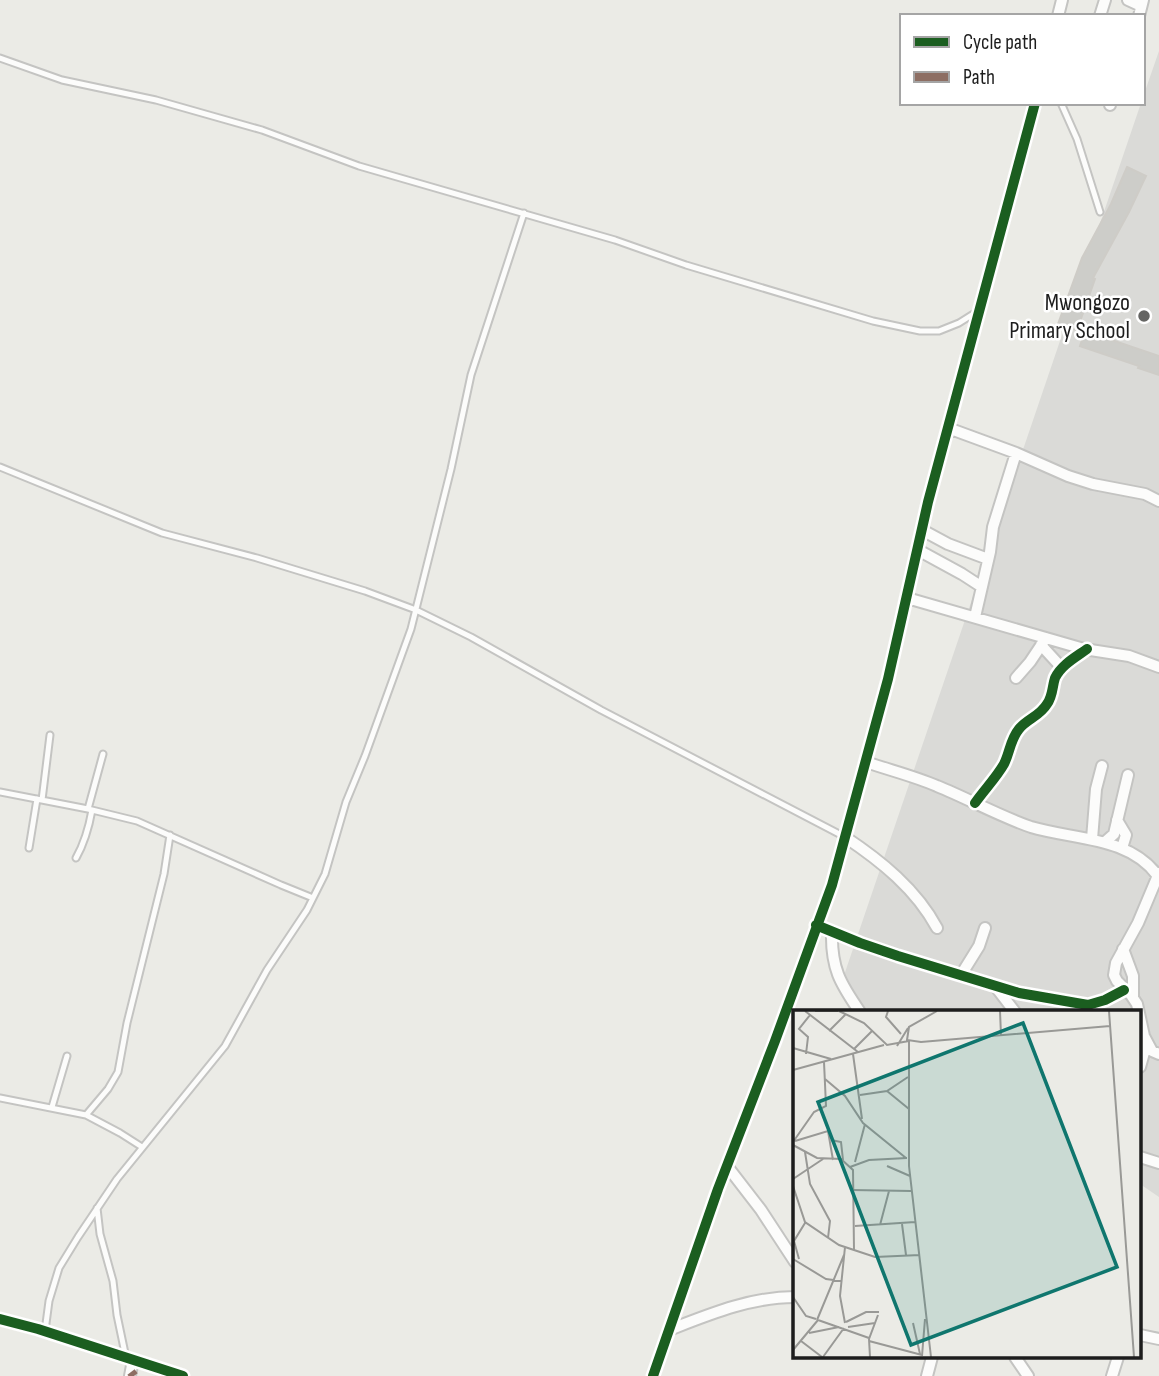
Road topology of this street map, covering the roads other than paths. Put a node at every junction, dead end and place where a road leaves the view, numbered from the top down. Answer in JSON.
{"nodes":[{"id":1,"x":1128,"y":0,"type":"edge"},
{"id":2,"x":1141,"y":7,"type":"edge"},
{"id":3,"x":0,"y":58,"type":"edge"},
{"id":4,"x":1062,"y":105,"type":"edge"},
{"id":5,"x":1034,"y":108,"type":"edge"},
{"id":6,"x":1100,"y":212,"type":"dead end"},
{"id":7,"x":524,"y":213,"type":"junction"},
{"id":8,"x":981,"y":309,"type":"junction"},
{"id":9,"x":948,"y":428,"type":"junction"},
{"id":10,"x":1016,"y":453,"type":"junction"},
{"id":11,"x":0,"y":467,"type":"edge"},
{"id":12,"x":1159,"y":501,"type":"edge"},
{"id":13,"x":922,"y":530,"type":"junction"},
{"id":14,"x":918,"y":550,"type":"junction"},
{"id":15,"x":988,"y":559,"type":"junction"},
{"id":16,"x":982,"y":587,"type":"junction"},
{"id":17,"x":907,"y":598,"type":"junction"},
{"id":18,"x":416,"y":610,"type":"junction"},
{"id":19,"x":975,"y":617,"type":"junction"},
{"id":20,"x":1043,"y":641,"type":"junction"},
{"id":21,"x":1087,"y":649,"type":"junction"},
{"id":22,"x":1159,"y":667,"type":"edge"},
{"id":23,"x":1062,"y":668,"type":"junction"},
{"id":24,"x":1016,"y":678,"type":"dead end"},
{"id":25,"x":50,"y":735,"type":"dead end"},
{"id":26,"x":103,"y":754,"type":"dead end"},
{"id":27,"x":866,"y":762,"type":"junction"},
{"id":28,"x":1102,"y":766,"type":"dead end"},
{"id":29,"x":1128,"y":775,"type":"dead end"},
{"id":30,"x":0,"y":792,"type":"edge"},
{"id":31,"x":40,"y":800,"type":"junction"},
{"id":32,"x":975,"y":803,"type":"junction"},
{"id":33,"x":90,"y":809,"type":"junction"},
{"id":34,"x":1117,"y":820,"type":"junction"},
{"id":35,"x":170,"y":835,"type":"junction"},
{"id":36,"x":845,"y":837,"type":"junction"},
{"id":37,"x":1092,"y":839,"type":"junction"},
{"id":38,"x":1105,"y":842,"type":"junction"},
{"id":39,"x":29,"y":848,"type":"dead end"},
{"id":40,"x":1122,"y":848,"type":"junction"},
{"id":41,"x":76,"y":858,"type":"dead end"},
{"id":42,"x":1159,"y":875,"type":"edge"},
{"id":43,"x":313,"y":898,"type":"junction"},
{"id":44,"x":816,"y":925,"type":"junction"},
{"id":45,"x":937,"y":928,"type":"dead end"},
{"id":46,"x":985,"y":928,"type":"dead end"},
{"id":47,"x":832,"y":932,"type":"junction"},
{"id":48,"x":1123,"y":949,"type":"junction"},
{"id":49,"x":961,"y":975,"type":"junction"},
{"id":50,"x":995,"y":986,"type":"junction"},
{"id":51,"x":1128,"y":994,"type":"junction"},
{"id":52,"x":1094,"y":1003,"type":"junction"},
{"id":53,"x":859,"y":1010,"type":"edge"},
{"id":54,"x":1013,"y":1010,"type":"edge"},
{"id":55,"x":1085,"y":1010,"type":"edge"},
{"id":56,"x":1139,"y":1010,"type":"edge"},
{"id":57,"x":1142,"y":1025,"type":"edge"},
{"id":58,"x":1147,"y":1042,"type":"junction"},
{"id":59,"x":1159,"y":1054,"type":"edge"},
{"id":60,"x":67,"y":1056,"type":"dead end"},
{"id":61,"x":1142,"y":1060,"type":"edge"},
{"id":62,"x":0,"y":1098,"type":"edge"},
{"id":63,"x":52,"y":1107,"type":"junction"},
{"id":64,"x":86,"y":1115,"type":"junction"},
{"id":65,"x":142,"y":1147,"type":"junction"},
{"id":66,"x":1142,"y":1158,"type":"edge"},
{"id":67,"x":1159,"y":1163,"type":"edge"},
{"id":68,"x":727,"y":1166,"type":"junction"},
{"id":69,"x":97,"y":1208,"type":"junction"},
{"id":70,"x":793,"y":1259,"type":"edge"},
{"id":71,"x":793,"y":1297,"type":"edge"},
{"id":72,"x":0,"y":1319,"type":"edge"},
{"id":73,"x":669,"y":1330,"type":"junction"},
{"id":74,"x":45,"y":1331,"type":"junction"},
{"id":75,"x":932,"y":1358,"type":"edge"},
{"id":76,"x":1016,"y":1358,"type":"edge"},
{"id":77,"x":1118,"y":1358,"type":"edge"},
{"id":78,"x":129,"y":1359,"type":"junction"},
{"id":79,"x":130,"y":1376,"type":"edge"},
{"id":80,"x":183,"y":1376,"type":"edge"},
{"id":81,"x":653,"y":1376,"type":"edge"},
{"id":82,"x":927,"y":1376,"type":"edge"},
{"id":83,"x":1028,"y":1376,"type":"edge"},
{"id":84,"x":1112,"y":1376,"type":"edge"}],
"edges":[{"from":1,"to":2,"type":"street"},
{"from":3,"to":7,"type":"lane"},
{"from":4,"to":6,"type":"lane"},
{"from":5,"to":8,"type":"street"},
{"from":7,"to":8,"type":"lane"},
{"from":7,"to":18,"type":"lane"},
{"from":8,"to":9,"type":"street"},
{"from":9,"to":10,"type":"street"},
{"from":9,"to":13,"type":"street"},
{"from":10,"to":12,"type":"street"},
{"from":10,"to":15,"type":"street"},
{"from":11,"to":18,"type":"lane"},
{"from":13,"to":14,"type":"street"},
{"from":13,"to":15,"type":"street"},
{"from":14,"to":16,"type":"street"},
{"from":14,"to":17,"type":"street"},
{"from":15,"to":16,"type":"street"},
{"from":16,"to":19,"type":"street"},
{"from":17,"to":19,"type":"street"},
{"from":17,"to":27,"type":"street"},
{"from":18,"to":36,"type":"lane"},
{"from":18,"to":43,"type":"lane"},
{"from":19,"to":20,"type":"street"},
{"from":20,"to":21,"type":"street"},
{"from":20,"to":23,"type":"street"},
{"from":20,"to":24,"type":"street"},
{"from":21,"to":22,"type":"street"},
{"from":21,"to":23,"type":"street"},
{"from":23,"to":32,"type":"street"},
{"from":25,"to":31,"type":"lane"},
{"from":26,"to":33,"type":"lane"},
{"from":27,"to":32,"type":"street"},
{"from":27,"to":36,"type":"street"},
{"from":28,"to":37,"type":"street"},
{"from":29,"to":34,"type":"street"},
{"from":30,"to":31,"type":"lane"},
{"from":31,"to":33,"type":"lane"},
{"from":31,"to":39,"type":"lane"},
{"from":32,"to":37,"type":"street"},
{"from":33,"to":35,"type":"lane"},
{"from":33,"to":41,"type":"lane"},
{"from":34,"to":38,"type":"street"},
{"from":34,"to":40,"type":"street"},
{"from":35,"to":43,"type":"lane"},
{"from":35,"to":64,"type":"lane"},
{"from":36,"to":44,"type":"street"},
{"from":36,"to":45,"type":"street"},
{"from":37,"to":38,"type":"street"},
{"from":38,"to":40,"type":"street"},
{"from":40,"to":42,"type":"street"},
{"from":42,"to":48,"type":"street"},
{"from":43,"to":65,"type":"lane"},
{"from":44,"to":47,"type":"street"},
{"from":44,"to":68,"type":"street"},
{"from":46,"to":49,"type":"street"},
{"from":47,"to":49,"type":"street"},
{"from":47,"to":53,"type":"street"},
{"from":48,"to":51,"type":"street"},
{"from":48,"to":51,"type":"street"},
{"from":49,"to":50,"type":"street"},
{"from":50,"to":52,"type":"street"},
{"from":50,"to":54,"type":"street"},
{"from":51,"to":52,"type":"street"},
{"from":51,"to":56,"type":"street"},
{"from":52,"to":55,"type":"street"},
{"from":57,"to":58,"type":"street"},
{"from":58,"to":59,"type":"street"},
{"from":58,"to":61,"type":"street"},
{"from":60,"to":63,"type":"lane"},
{"from":62,"to":63,"type":"lane"},
{"from":63,"to":64,"type":"lane"},
{"from":64,"to":65,"type":"lane"},
{"from":65,"to":69,"type":"lane"},
{"from":66,"to":67,"type":"street"},
{"from":68,"to":70,"type":"street"},
{"from":68,"to":73,"type":"street"},
{"from":69,"to":74,"type":"lane"},
{"from":69,"to":78,"type":"lane"},
{"from":71,"to":73,"type":"street"},
{"from":72,"to":74,"type":"street"},
{"from":73,"to":81,"type":"street"},
{"from":74,"to":78,"type":"street"},
{"from":75,"to":82,"type":"street"},
{"from":76,"to":83,"type":"street"},
{"from":77,"to":84,"type":"street"},
{"from":78,"to":79,"type":"street"},
{"from":78,"to":80,"type":"street"}]}
